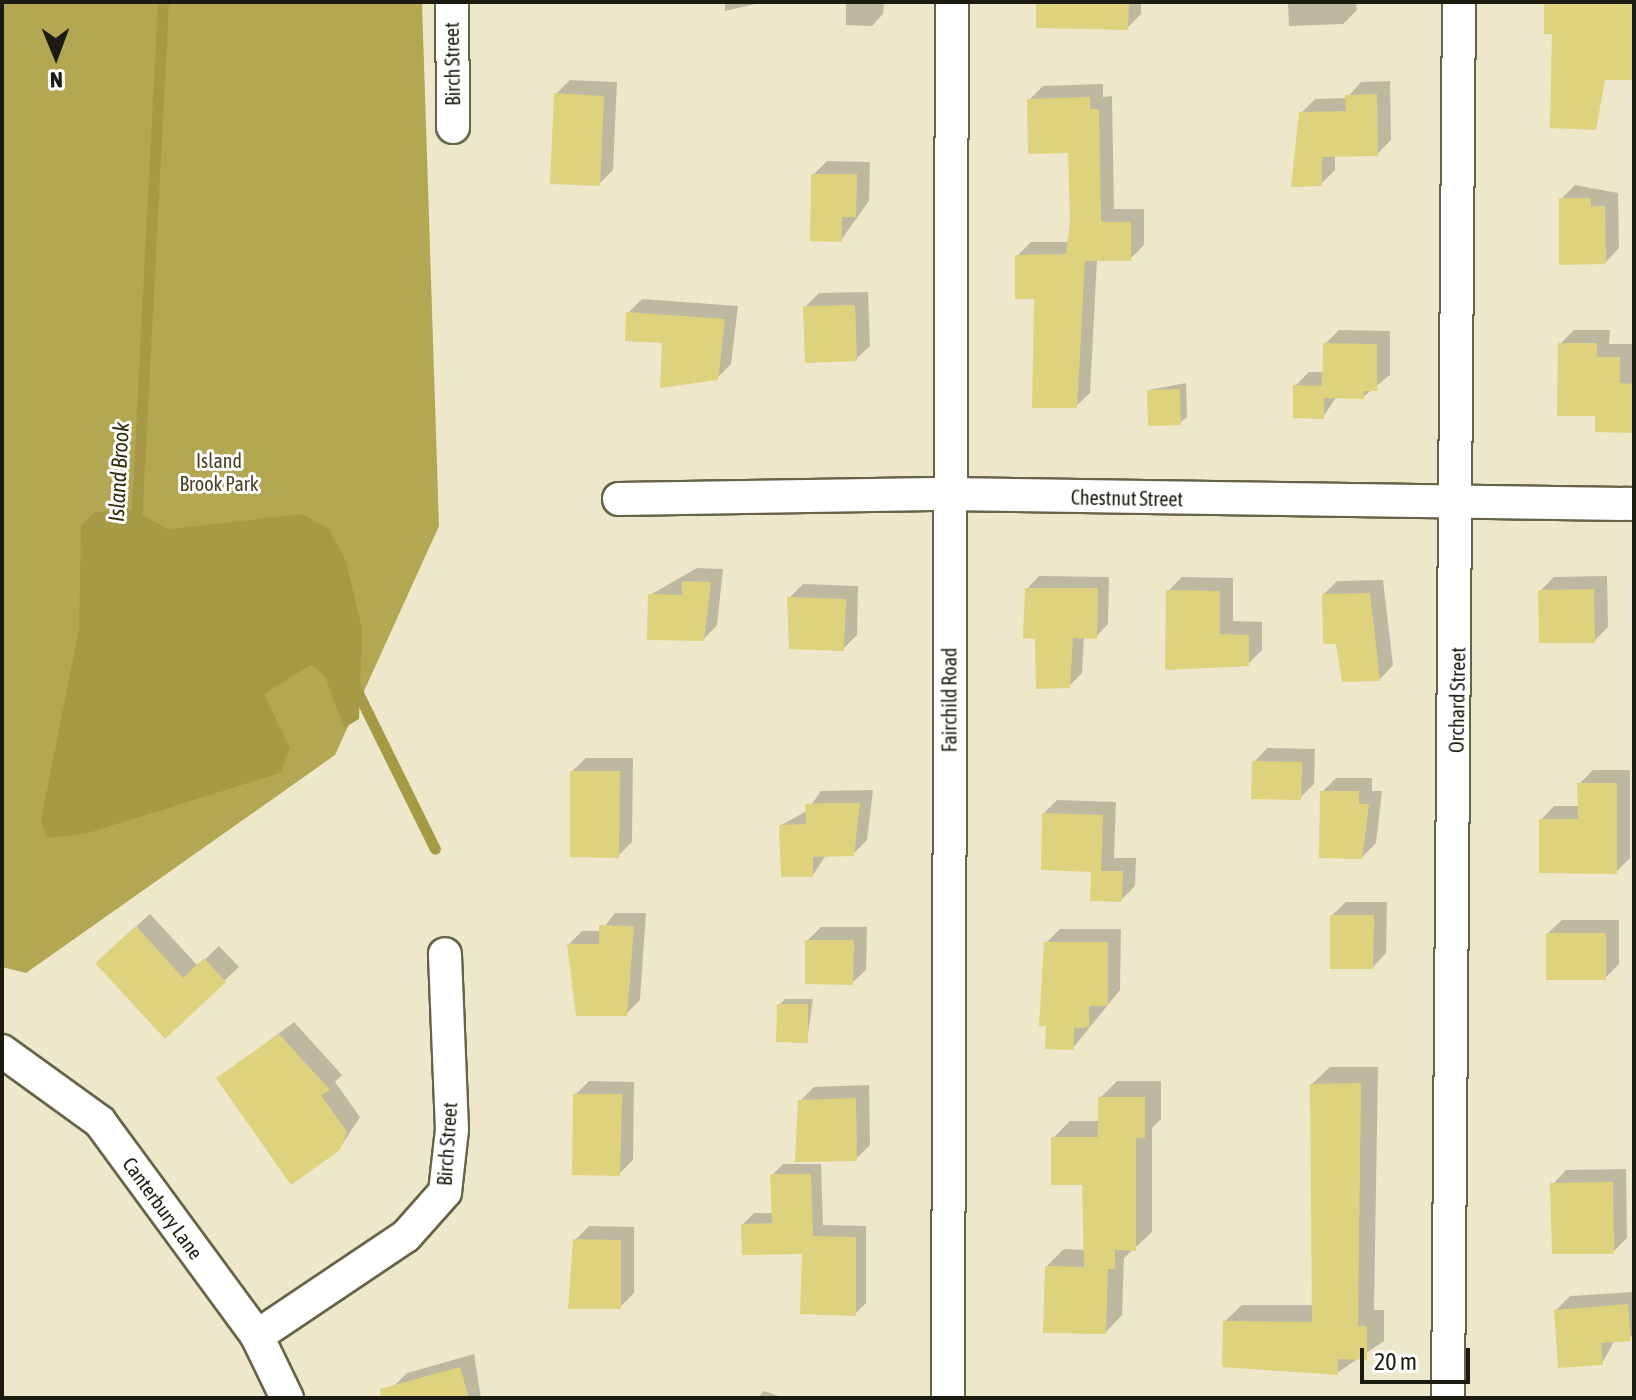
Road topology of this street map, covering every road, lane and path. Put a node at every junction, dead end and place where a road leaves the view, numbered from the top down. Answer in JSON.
{"nodes":[{"id":1,"x":452,"y":2,"type":"edge"},
{"id":2,"x":952,"y":2,"type":"edge"},
{"id":3,"x":1459,"y":2,"type":"edge"},
{"id":4,"x":453,"y":127,"type":"dead end"},
{"id":5,"x":949,"y":494,"type":"junction"},
{"id":6,"x":619,"y":499,"type":"dead end"},
{"id":7,"x":1461,"y":504,"type":"junction"},
{"id":8,"x":1634,"y":504,"type":"edge"},
{"id":9,"x":445,"y":954,"type":"dead end"},
{"id":10,"x":2,"y":1051,"type":"edge"},
{"id":11,"x":257,"y":1336,"type":"junction"},
{"id":12,"x":287,"y":1398,"type":"edge"},
{"id":13,"x":948,"y":1398,"type":"edge"},
{"id":14,"x":1448,"y":1398,"type":"edge"}],
"edges":[{"from":1,"to":4,"type":"street","name":"Birch Street"},
{"from":2,"to":5,"type":"street","name":"Fairchild Road"},
{"from":3,"to":7,"type":"street","name":"Orchard Street"},
{"from":5,"to":6,"type":"street","name":"Chestnut Street"},
{"from":5,"to":7,"type":"street","name":"Chestnut Street"},
{"from":5,"to":13,"type":"street","name":"Fairchild Road"},
{"from":7,"to":8,"type":"street","name":"Chestnut Street"},
{"from":7,"to":14,"type":"street","name":"Orchard Street"},
{"from":9,"to":11,"type":"street","name":"Birch Street"},
{"from":10,"to":11,"type":"street","name":"Canterbury Lane"},
{"from":11,"to":12,"type":"street","name":"Canterbury Lane"}]}
